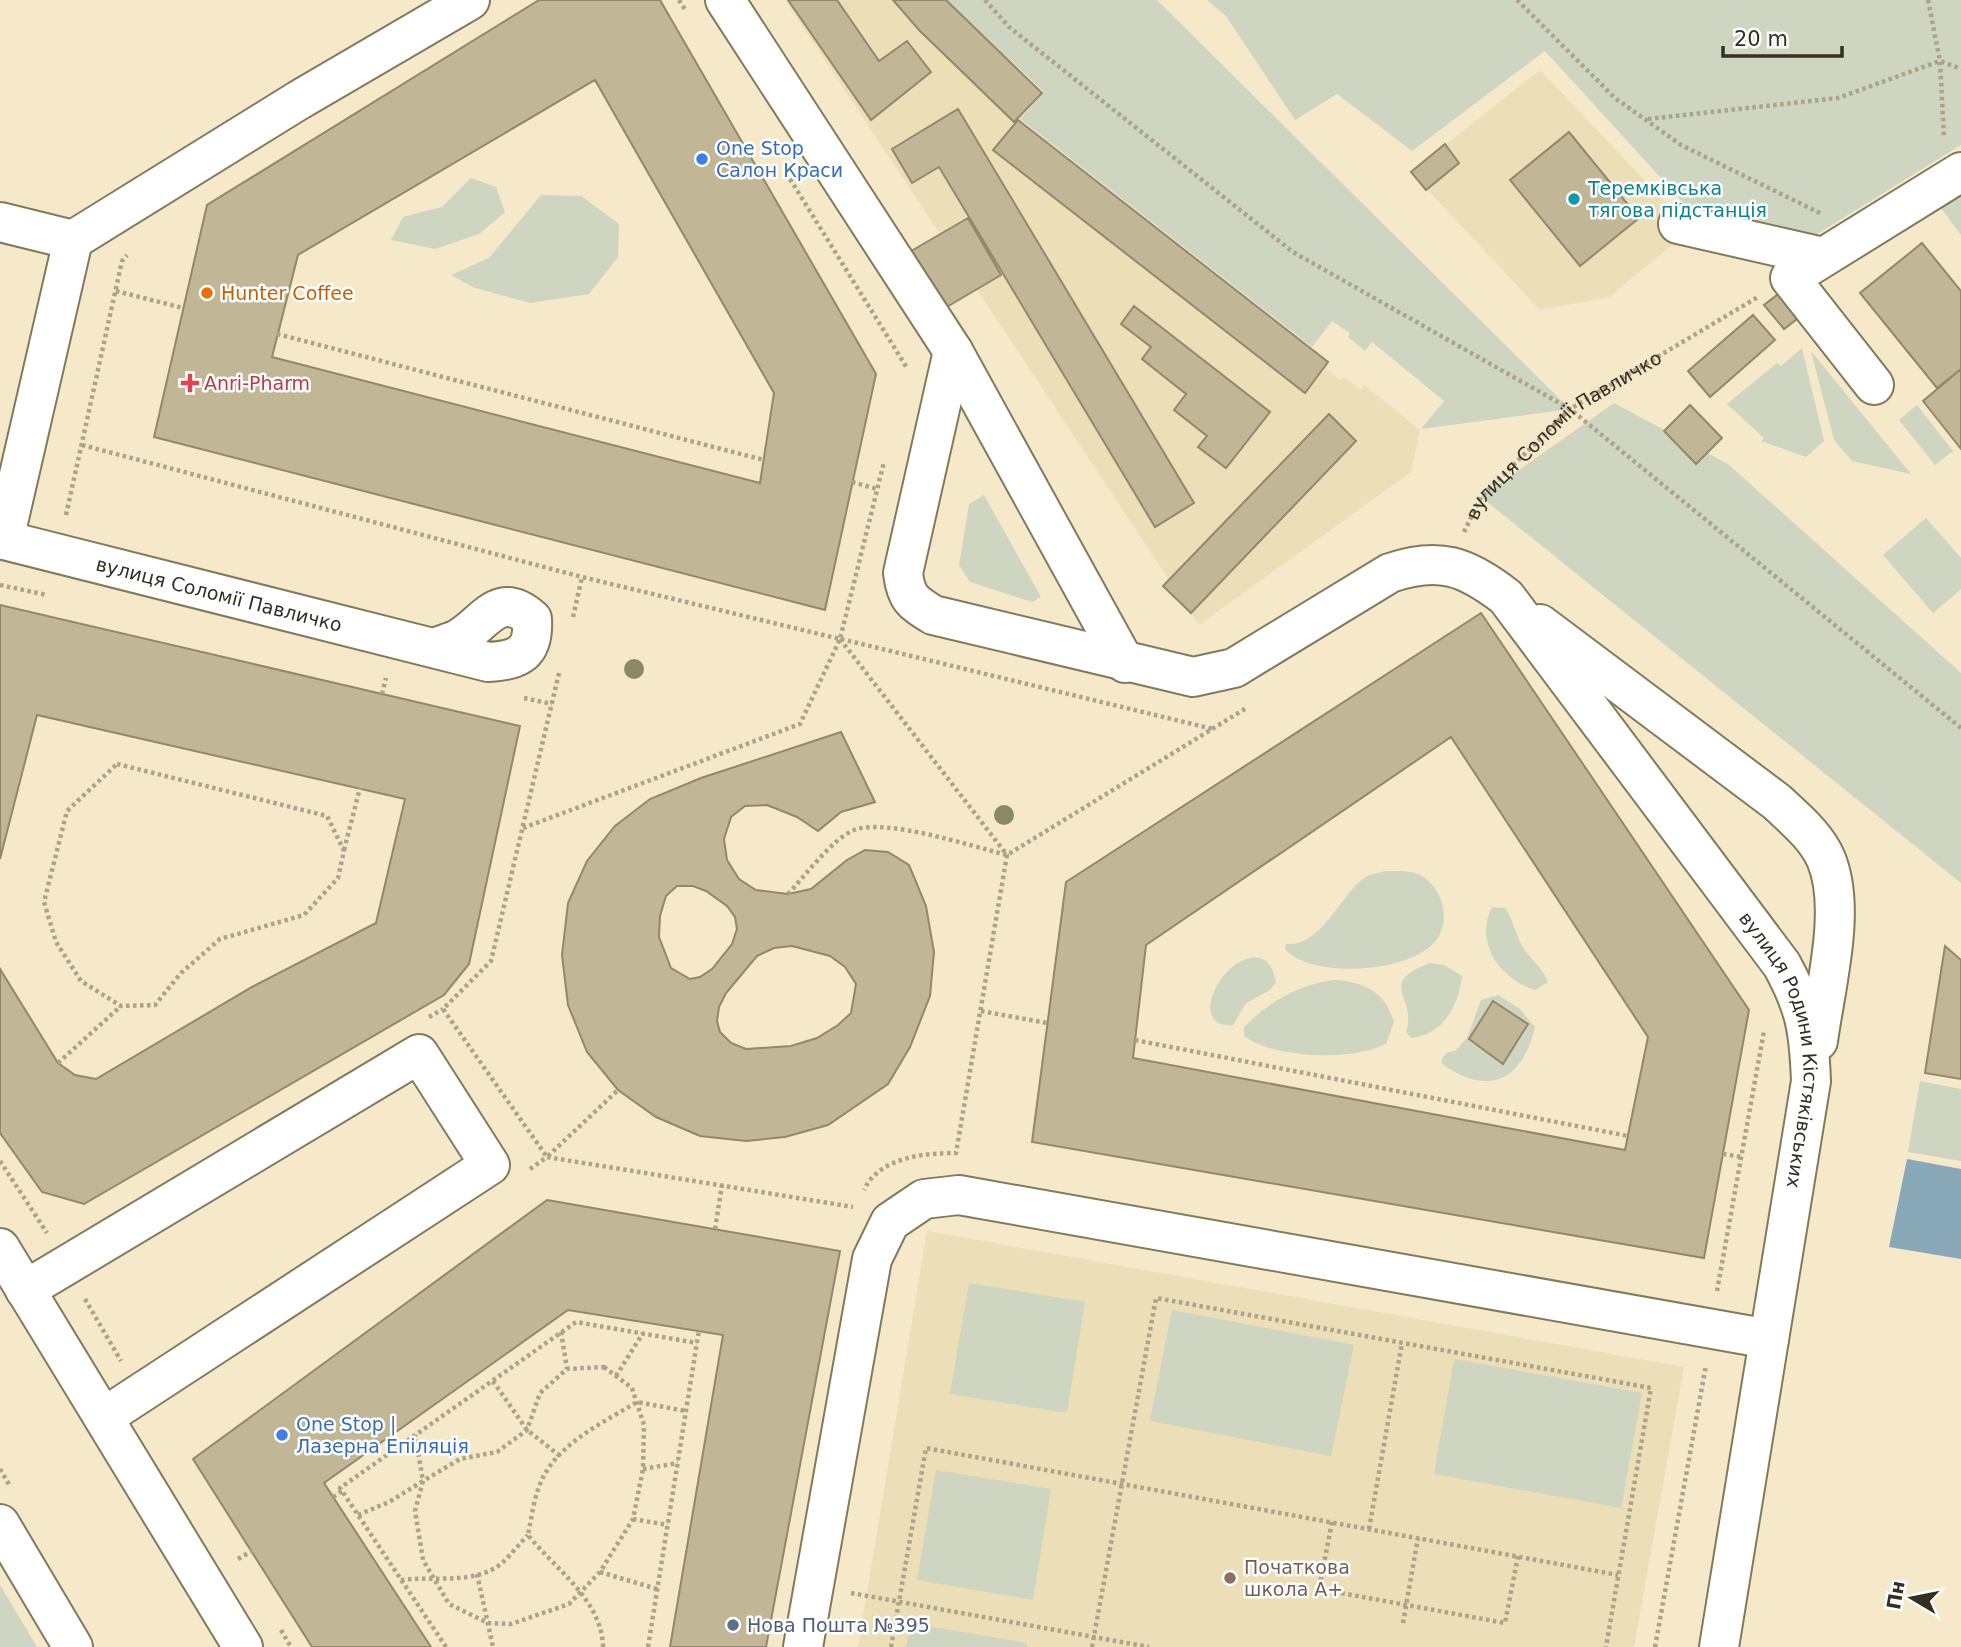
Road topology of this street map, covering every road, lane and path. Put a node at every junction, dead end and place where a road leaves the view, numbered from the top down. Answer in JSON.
{"nodes":[{"id":1,"x":470,"y":0,"type":"edge"},
{"id":2,"x":679,"y":0,"type":"edge"},
{"id":3,"x":725,"y":0,"type":"edge"},
{"id":4,"x":985,"y":0,"type":"edge"},
{"id":5,"x":1517,"y":0,"type":"edge"},
{"id":6,"x":1928,"y":0,"type":"edge"},
{"id":7,"x":687,"y":12,"type":"dead end"},
{"id":8,"x":1940,"y":61,"type":"junction"},
{"id":9,"x":1961,"y":69,"type":"edge"},
{"id":10,"x":1647,"y":120,"type":"junction"},
{"id":11,"x":1953,"y":177,"type":"edge"},
{"id":12,"x":790,"y":178,"type":"dead end"},
{"id":13,"x":0,"y":222,"type":"edge"},
{"id":14,"x":1678,"y":224,"type":"dead end"},
{"id":15,"x":1862,"y":234,"type":"junction"},
{"id":16,"x":73,"y":240,"type":"junction"},
{"id":17,"x":130,"y":252,"type":"dead end"},
{"id":18,"x":1823,"y":257,"type":"junction"},
{"id":19,"x":1790,"y":278,"type":"junction"},
{"id":20,"x":116,"y":291,"type":"junction"},
{"id":21,"x":183,"y":308,"type":"dead end"},
{"id":22,"x":277,"y":334,"type":"dead end"},
{"id":23,"x":953,"y":351,"type":"junction"},
{"id":24,"x":904,"y":382,"type":"dead end"},
{"id":25,"x":1874,"y":385,"type":"dead end"},
{"id":26,"x":1570,"y":409,"type":"junction"},
{"id":27,"x":82,"y":445,"type":"junction"},
{"id":28,"x":887,"y":449,"type":"dead end"},
{"id":29,"x":764,"y":460,"type":"dead end"},
{"id":30,"x":852,"y":482,"type":"dead end"},
{"id":31,"x":877,"y":489,"type":"junction"},
{"id":32,"x":5,"y":530,"type":"edge"},
{"id":33,"x":1448,"y":564,"type":"junction"},
{"id":34,"x":582,"y":576,"type":"junction"},
{"id":35,"x":1506,"y":597,"type":"junction"},
{"id":36,"x":570,"y":628,"type":"dead end"},
{"id":37,"x":840,"y":639,"type":"junction"},
{"id":38,"x":438,"y":647,"type":"dead end"},
{"id":39,"x":1125,"y":663,"type":"junction"},
{"id":40,"x":561,"y":666,"type":"dead end"},
{"id":41,"x":1260,"y":700,"type":"dead end"},
{"id":42,"x":1961,"y":728,"type":"edge"},
{"id":43,"x":1213,"y":729,"type":"junction"},
{"id":44,"x":360,"y":788,"type":"dead end"},
{"id":45,"x":523,"y":828,"type":"junction"},
{"id":46,"x":344,"y":851,"type":"junction"},
{"id":47,"x":1007,"y":855,"type":"junction"},
{"id":48,"x":788,"y":894,"type":"dead end"},
{"id":49,"x":121,"y":1006,"type":"junction"},
{"id":50,"x":981,"y":1011,"type":"junction"},
{"id":51,"x":1047,"y":1023,"type":"dead end"},
{"id":52,"x":1765,"y":1026,"type":"dead end"},
{"id":53,"x":1135,"y":1040,"type":"dead end"},
{"id":54,"x":58,"y":1063,"type":"dead end"},
{"id":55,"x":1811,"y":1081,"type":"junction"},
{"id":56,"x":618,"y":1090,"type":"dead end"},
{"id":57,"x":1628,"y":1136,"type":"dead end"},
{"id":58,"x":956,"y":1153,"type":"junction"},
{"id":59,"x":1723,"y":1154,"type":"dead end"},
{"id":60,"x":970,"y":1155,"type":"dead end"},
{"id":61,"x":547,"y":1157,"type":"junction"},
{"id":62,"x":1742,"y":1157,"type":"junction"},
{"id":63,"x":0,"y":1161,"type":"edge"},
{"id":64,"x":524,"y":1173,"type":"dead end"},
{"id":65,"x":722,"y":1185,"type":"junction"},
{"id":66,"x":862,"y":1196,"type":"dead end"},
{"id":67,"x":857,"y":1207,"type":"dead end"},
{"id":68,"x":715,"y":1229,"type":"dead end"},
{"id":69,"x":0,"y":1248,"type":"edge"},
{"id":70,"x":66,"y":1266,"type":"junction"},
{"id":71,"x":1703,"y":1289,"type":"dead end"},
{"id":72,"x":25,"y":1290,"type":"junction"},
{"id":73,"x":1717,"y":1292,"type":"junction"},
{"id":74,"x":1712,"y":1330,"type":"junction"},
{"id":75,"x":699,"y":1331,"type":"dead end"},
{"id":76,"x":561,"y":1332,"type":"junction"},
{"id":77,"x":643,"y":1334,"type":"junction"},
{"id":78,"x":1769,"y":1339,"type":"junction"},
{"id":79,"x":697,"y":1343,"type":"junction"},
{"id":80,"x":1402,"y":1343,"type":"junction"},
{"id":81,"x":567,"y":1369,"type":"junction"},
{"id":82,"x":616,"y":1376,"type":"junction"},
{"id":83,"x":493,"y":1381,"type":"junction"},
{"id":84,"x":141,"y":1394,"type":"junction"},
{"id":85,"x":636,"y":1402,"type":"junction"},
{"id":86,"x":686,"y":1411,"type":"junction"},
{"id":87,"x":104,"y":1417,"type":"junction"},
{"id":88,"x":527,"y":1430,"type":"junction"},
{"id":89,"x":415,"y":1435,"type":"junction"},
{"id":90,"x":560,"y":1456,"type":"junction"},
{"id":91,"x":678,"y":1463,"type":"junction"},
{"id":92,"x":643,"y":1469,"type":"junction"},
{"id":93,"x":423,"y":1481,"type":"junction"},
{"id":94,"x":1122,"y":1483,"type":"junction"},
{"id":95,"x":342,"y":1491,"type":"junction"},
{"id":96,"x":333,"y":1497,"type":"dead end"},
{"id":97,"x":358,"y":1515,"type":"junction"},
{"id":98,"x":633,"y":1519,"type":"junction"},
{"id":99,"x":1332,"y":1522,"type":"junction"},
{"id":100,"x":0,"y":1524,"type":"edge"},
{"id":101,"x":668,"y":1525,"type":"junction"},
{"id":102,"x":1369,"y":1529,"type":"junction"},
{"id":103,"x":528,"y":1535,"type":"junction"},
{"id":104,"x":1418,"y":1538,"type":"junction"},
{"id":105,"x":252,"y":1552,"type":"dead end"},
{"id":106,"x":1518,"y":1556,"type":"junction"},
{"id":107,"x":238,"y":1559,"type":"dead end"},
{"id":108,"x":600,"y":1572,"type":"junction"},
{"id":109,"x":477,"y":1574,"type":"junction"},
{"id":110,"x":1618,"y":1575,"type":"junction"},
{"id":111,"x":433,"y":1577,"type":"junction"},
{"id":112,"x":401,"y":1580,"type":"junction"},
{"id":113,"x":814,"y":1586,"type":"junction"},
{"id":114,"x":657,"y":1590,"type":"junction"},
{"id":115,"x":581,"y":1592,"type":"junction"},
{"id":116,"x":899,"y":1602,"type":"junction"},
{"id":117,"x":1406,"y":1605,"type":"junction"},
{"id":118,"x":488,"y":1623,"type":"junction"},
{"id":119,"x":1402,"y":1623,"type":"dead end"},
{"id":120,"x":1094,"y":1637,"type":"junction"},
{"id":121,"x":73,"y":1647,"type":"edge"},
{"id":122,"x":243,"y":1647,"type":"edge"},
{"id":123,"x":446,"y":1647,"type":"edge"},
{"id":124,"x":493,"y":1647,"type":"edge"},
{"id":125,"x":603,"y":1647,"type":"edge"},
{"id":126,"x":648,"y":1647,"type":"edge"},
{"id":127,"x":803,"y":1647,"type":"edge"},
{"id":128,"x":891,"y":1647,"type":"edge"},
{"id":129,"x":1092,"y":1647,"type":"edge"},
{"id":130,"x":1149,"y":1647,"type":"edge"},
{"id":131,"x":1606,"y":1647,"type":"edge"},
{"id":132,"x":1656,"y":1647,"type":"edge"},
{"id":133,"x":1719,"y":1647,"type":"edge"}],
"edges":[{"from":1,"to":16,"type":"street"},
{"from":2,"to":7,"type":"path"},
{"from":3,"to":23,"type":"street"},
{"from":4,"to":26,"type":"path"},
{"from":5,"to":10,"type":"path"},
{"from":6,"to":8,"type":"path"},
{"from":8,"to":9,"type":"path"},
{"from":8,"to":10,"type":"path"},
{"from":8,"to":11,"type":"path"},
{"from":10,"to":15,"type":"path"},
{"from":11,"to":15,"type":"street"},
{"from":12,"to":24,"type":"path"},
{"from":13,"to":16,"type":"street"},
{"from":14,"to":18,"type":"street"},
{"from":15,"to":18,"type":"street"},
{"from":16,"to":32,"type":"street"},
{"from":17,"to":20,"type":"path"},
{"from":18,"to":19,"type":"street"},
{"from":19,"to":25,"type":"street"},
{"from":19,"to":26,"type":"path","name":"вулиця Соломії Павличко"},
{"from":20,"to":21,"type":"path"},
{"from":20,"to":27,"type":"path"},
{"from":22,"to":29,"type":"path"},
{"from":23,"to":39,"type":"street"},
{"from":23,"to":39,"type":"street"},
{"from":26,"to":33,"type":"path","name":"вулиця Соломії Павличко"},
{"from":26,"to":42,"type":"path"},
{"from":27,"to":32,"type":"path"},
{"from":27,"to":34,"type":"path"},
{"from":28,"to":31,"type":"path"},
{"from":30,"to":31,"type":"path"},
{"from":31,"to":37,"type":"path"},
{"from":32,"to":38,"type":"street","name":"вулиця Соломії Павличко"},
{"from":33,"to":35,"type":"street","name":"вулиця Родини Кістяківських"},
{"from":33,"to":39,"type":"street"},
{"from":34,"to":36,"type":"path"},
{"from":34,"to":37,"type":"path"},
{"from":35,"to":55,"type":"street","name":"вулиця Родини Кістяківських"},
{"from":35,"to":55,"type":"street"},
{"from":37,"to":43,"type":"path"},
{"from":37,"to":45,"type":"path"},
{"from":37,"to":47,"type":"path"},
{"from":40,"to":45,"type":"path"},
{"from":41,"to":43,"type":"path"},
{"from":43,"to":47,"type":"path"},
{"from":44,"to":46,"type":"path"},
{"from":45,"to":61,"type":"path"},
{"from":46,"to":49,"type":"path"},
{"from":46,"to":49,"type":"path"},
{"from":47,"to":48,"type":"path"},
{"from":47,"to":50,"type":"path"},
{"from":49,"to":54,"type":"path"},
{"from":50,"to":51,"type":"path"},
{"from":50,"to":58,"type":"path"},
{"from":52,"to":62,"type":"path"},
{"from":53,"to":57,"type":"path"},
{"from":55,"to":78,"type":"street","name":"вулиця Родини Кістяківських"},
{"from":56,"to":61,"type":"path"},
{"from":58,"to":60,"type":"path"},
{"from":58,"to":66,"type":"path"},
{"from":59,"to":62,"type":"path"},
{"from":61,"to":64,"type":"path"},
{"from":61,"to":65,"type":"path"},
{"from":62,"to":73,"type":"path"},
{"from":63,"to":70,"type":"path"},
{"from":65,"to":67,"type":"path"},
{"from":65,"to":68,"type":"path"},
{"from":69,"to":72,"type":"street"},
{"from":70,"to":72,"type":"street"},
{"from":70,"to":84,"type":"path"},
{"from":70,"to":84,"type":"street"},
{"from":71,"to":73,"type":"path"},
{"from":72,"to":87,"type":"street"},
{"from":73,"to":74,"type":"path"},
{"from":74,"to":78,"type":"street"},
{"from":74,"to":113,"type":"street"},
{"from":74,"to":132,"type":"path"},
{"from":75,"to":79,"type":"path"},
{"from":76,"to":77,"type":"path"},
{"from":76,"to":81,"type":"path"},
{"from":76,"to":83,"type":"path"},
{"from":77,"to":79,"type":"path"},
{"from":77,"to":82,"type":"path"},
{"from":78,"to":133,"type":"street","name":"вулиця Родини Кістяківських"},
{"from":79,"to":86,"type":"path"},
{"from":80,"to":94,"type":"path"},
{"from":80,"to":102,"type":"path"},
{"from":80,"to":110,"type":"path"},
{"from":81,"to":82,"type":"path"},
{"from":81,"to":88,"type":"path"},
{"from":82,"to":85,"type":"path"},
{"from":83,"to":88,"type":"path"},
{"from":83,"to":89,"type":"path"},
{"from":84,"to":87,"type":"street"},
{"from":85,"to":86,"type":"path"},
{"from":85,"to":90,"type":"path"},
{"from":85,"to":92,"type":"path"},
{"from":86,"to":91,"type":"path"},
{"from":87,"to":122,"type":"street"},
{"from":88,"to":90,"type":"path"},
{"from":88,"to":93,"type":"path"},
{"from":89,"to":93,"type":"path"},
{"from":89,"to":95,"type":"path"},
{"from":90,"to":103,"type":"path"},
{"from":91,"to":92,"type":"path"},
{"from":91,"to":101,"type":"path"},
{"from":92,"to":98,"type":"path"},
{"from":93,"to":97,"type":"path"},
{"from":93,"to":111,"type":"path"},
{"from":94,"to":99,"type":"path"},
{"from":94,"to":116,"type":"path"},
{"from":94,"to":120,"type":"path"},
{"from":95,"to":96,"type":"path"},
{"from":95,"to":97,"type":"path"},
{"from":97,"to":112,"type":"path"},
{"from":98,"to":101,"type":"path"},
{"from":98,"to":108,"type":"path"},
{"from":99,"to":102,"type":"path"},
{"from":99,"to":117,"type":"path"},
{"from":100,"to":121,"type":"street"},
{"from":101,"to":114,"type":"path"},
{"from":102,"to":104,"type":"path"},
{"from":103,"to":109,"type":"path"},
{"from":103,"to":115,"type":"path"},
{"from":104,"to":106,"type":"path"},
{"from":104,"to":117,"type":"path"},
{"from":105,"to":107,"type":"path"},
{"from":106,"to":110,"type":"path"},
{"from":106,"to":117,"type":"path"},
{"from":108,"to":114,"type":"path"},
{"from":108,"to":115,"type":"path"},
{"from":109,"to":111,"type":"path"},
{"from":109,"to":118,"type":"path"},
{"from":110,"to":131,"type":"path"},
{"from":111,"to":112,"type":"path"},
{"from":111,"to":118,"type":"path"},
{"from":112,"to":123,"type":"path"},
{"from":113,"to":116,"type":"path"},
{"from":113,"to":127,"type":"street"},
{"from":114,"to":126,"type":"path"},
{"from":115,"to":118,"type":"path"},
{"from":115,"to":125,"type":"path"},
{"from":116,"to":120,"type":"path"},
{"from":116,"to":128,"type":"path"},
{"from":117,"to":119,"type":"path"},
{"from":118,"to":124,"type":"path"},
{"from":120,"to":129,"type":"path"},
{"from":120,"to":130,"type":"path"}]}
